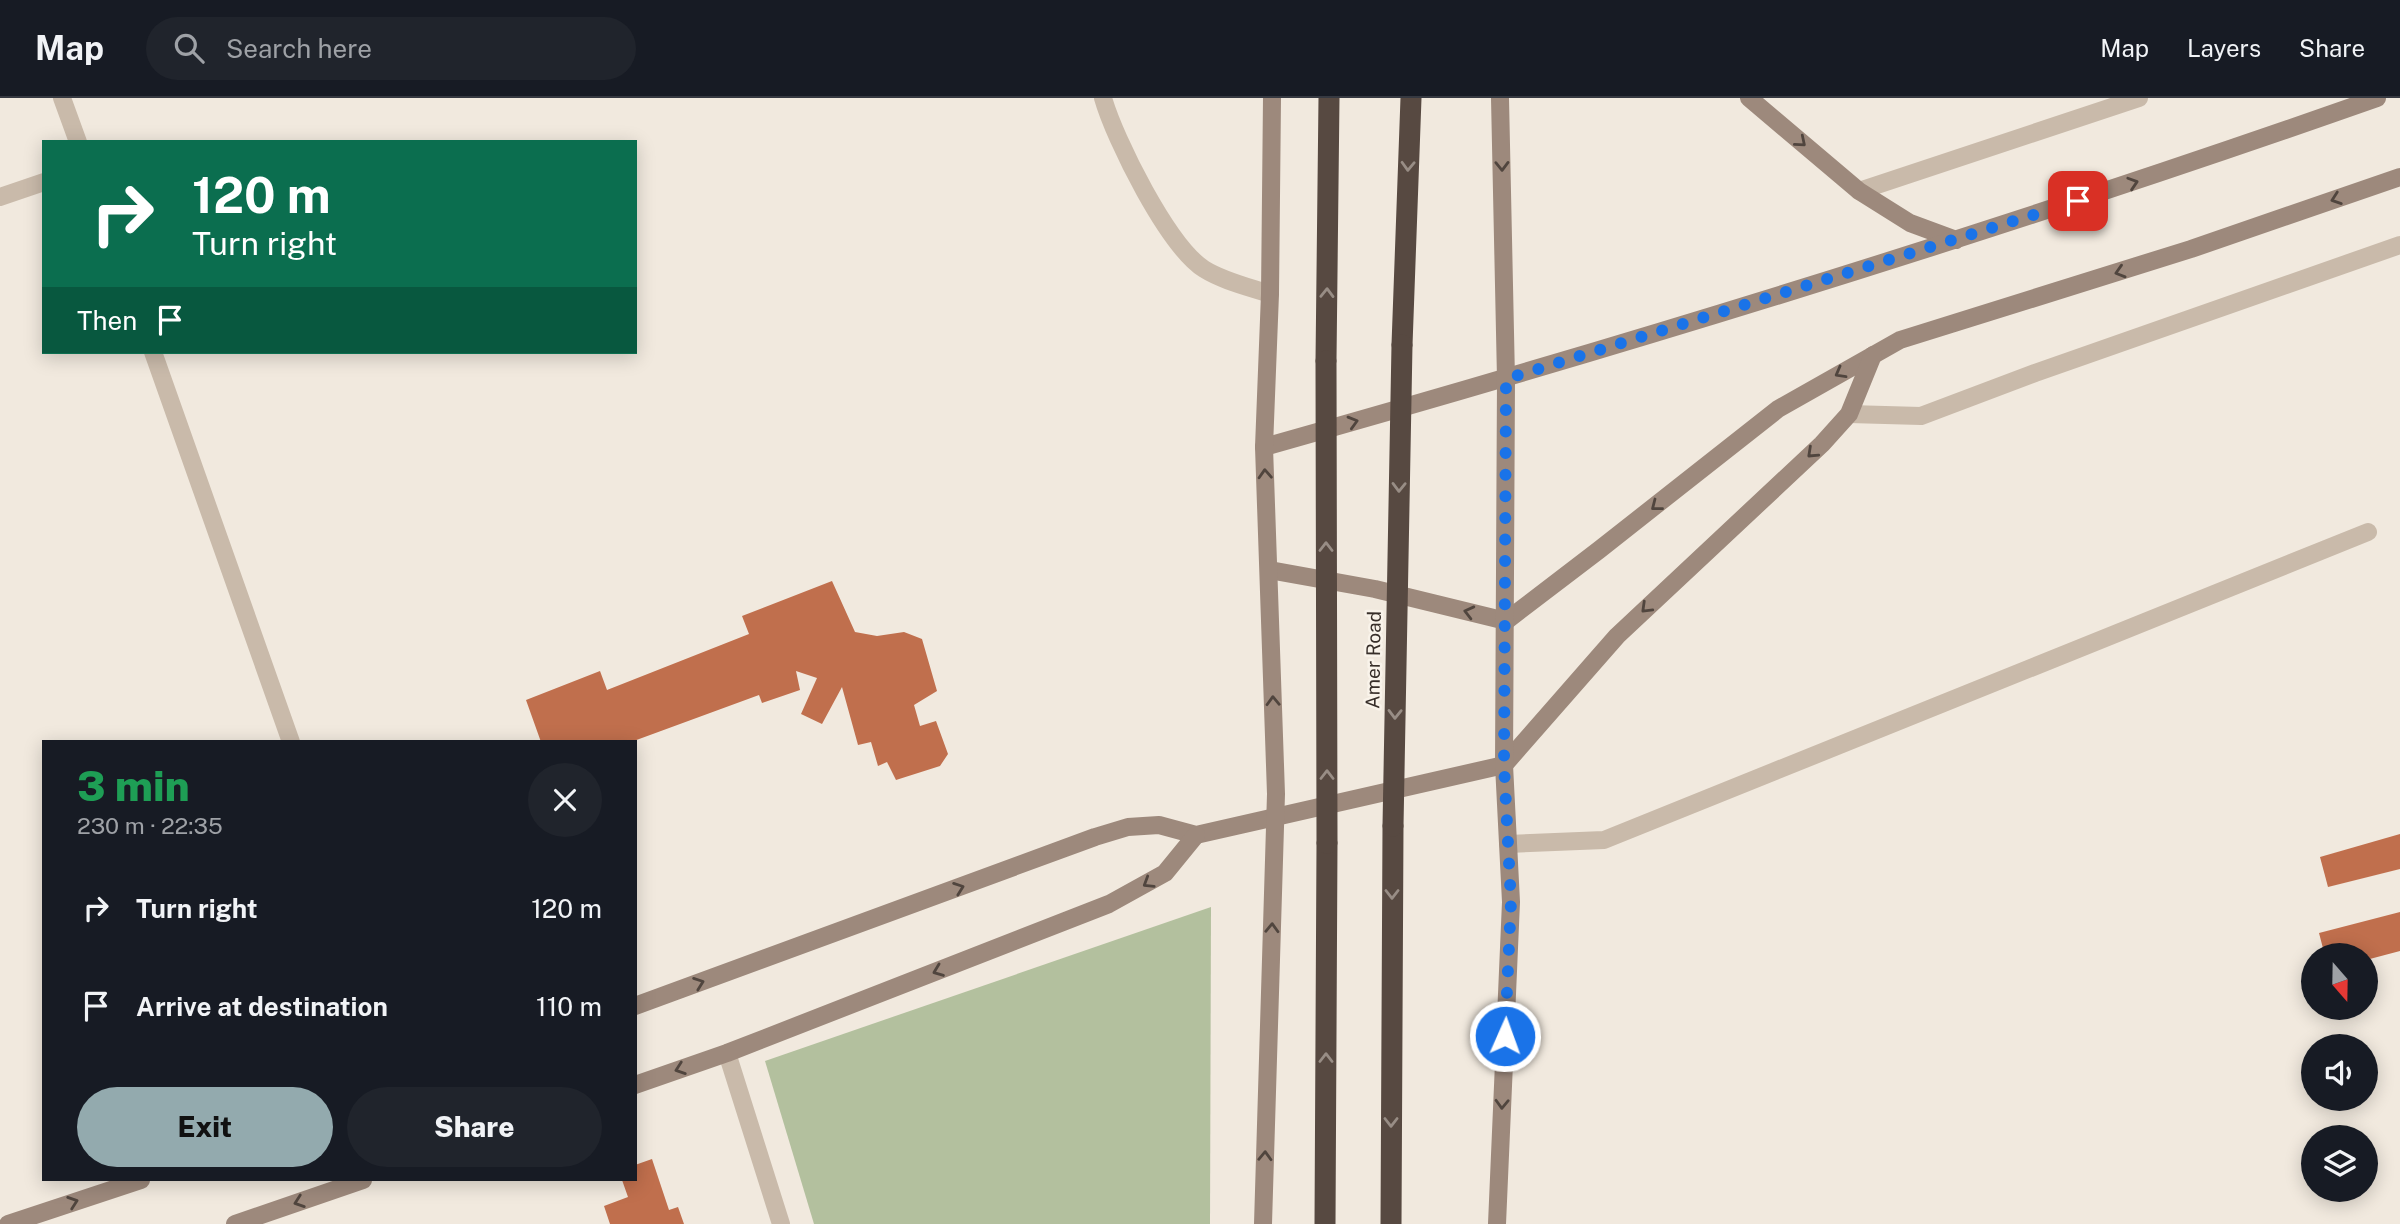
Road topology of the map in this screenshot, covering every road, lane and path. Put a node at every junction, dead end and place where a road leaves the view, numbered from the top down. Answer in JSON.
{"nodes":[{"id":1,"x":62,"y":98,"type":"edge"},
{"id":2,"x":1103,"y":98,"type":"edge"},
{"id":3,"x":1272,"y":98,"type":"edge"},
{"id":4,"x":1329,"y":98,"type":"edge"},
{"id":5,"x":1411,"y":98,"type":"edge"},
{"id":6,"x":1500,"y":98,"type":"edge"},
{"id":7,"x":1749,"y":98,"type":"edge"},
{"id":8,"x":2139,"y":98,"type":"edge"},
{"id":9,"x":2377,"y":98,"type":"edge"},
{"id":10,"x":77,"y":140,"type":"edge"},
{"id":11,"x":2400,"y":177,"type":"edge"},
{"id":12,"x":42,"y":182,"type":"edge"},
{"id":13,"x":1859,"y":191,"type":"junction"},
{"id":14,"x":0,"y":197,"type":"edge"},
{"id":15,"x":1955,"y":240,"type":"junction"},
{"id":16,"x":2400,"y":245,"type":"edge"},
{"id":17,"x":1270,"y":294,"type":"junction"},
{"id":18,"x":154,"y":354,"type":"edge"},
{"id":19,"x":1873,"y":355,"type":"junction"},
{"id":20,"x":1506,"y":379,"type":"junction"},
{"id":21,"x":1849,"y":414,"type":"junction"},
{"id":22,"x":1264,"y":447,"type":"junction"},
{"id":23,"x":2368,"y":532,"type":"dead end"},
{"id":24,"x":1270,"y":570,"type":"junction"},
{"id":25,"x":1506,"y":621,"type":"junction"},
{"id":26,"x":290,"y":740,"type":"edge"},
{"id":27,"x":1504,"y":765,"type":"junction"},
{"id":28,"x":1275,"y":817,"type":"junction"},
{"id":29,"x":1196,"y":835,"type":"junction"},
{"id":30,"x":1508,"y":844,"type":"junction"},
{"id":31,"x":637,"y":1005,"type":"edge"},
{"id":32,"x":727,"y":1053,"type":"junction"},
{"id":33,"x":637,"y":1084,"type":"edge"},
{"id":34,"x":138,"y":1181,"type":"edge"},
{"id":35,"x":360,"y":1181,"type":"edge"},
{"id":36,"x":8,"y":1224,"type":"edge"},
{"id":37,"x":235,"y":1224,"type":"edge"},
{"id":38,"x":781,"y":1224,"type":"edge"},
{"id":39,"x":1263,"y":1224,"type":"edge"},
{"id":40,"x":1325,"y":1224,"type":"edge"},
{"id":41,"x":1391,"y":1224,"type":"edge"},
{"id":42,"x":1497,"y":1224,"type":"edge"}],
"edges":[{"from":1,"to":10,"type":"street"},
{"from":2,"to":17,"type":"street"},
{"from":3,"to":17,"type":"street"},
{"from":40,"to":4,"type":"highway","one_way":true,"bridge":true},
{"from":5,"to":41,"type":"highway","name":"Amer Road","one_way":true,"bridge":true},
{"from":6,"to":20,"type":"street","one_way":true},
{"from":7,"to":13,"type":"street","one_way":true},
{"from":8,"to":13,"type":"street"},
{"from":15,"to":9,"type":"street","one_way":true},
{"from":11,"to":19,"type":"street","one_way":true},
{"from":12,"to":14,"type":"street"},
{"from":13,"to":15,"type":"street"},
{"from":15,"to":20,"type":"street"},
{"from":16,"to":21,"type":"street"},
{"from":17,"to":22,"type":"street"},
{"from":18,"to":26,"type":"street"},
{"from":19,"to":21,"type":"street"},
{"from":19,"to":25,"type":"street","one_way":true},
{"from":22,"to":20,"type":"street","one_way":true},
{"from":20,"to":25,"type":"street"},
{"from":21,"to":27,"type":"street","one_way":true},
{"from":24,"to":22,"type":"street","one_way":true},
{"from":23,"to":30,"type":"street"},
{"from":25,"to":24,"type":"street","one_way":true},
{"from":28,"to":24,"type":"street","one_way":true},
{"from":25,"to":27,"type":"street"},
{"from":27,"to":28,"type":"street"},
{"from":27,"to":30,"type":"street"},
{"from":28,"to":29,"type":"street"},
{"from":39,"to":28,"type":"street","one_way":true},
{"from":31,"to":29,"type":"street","one_way":true},
{"from":29,"to":32,"type":"street","one_way":true},
{"from":30,"to":42,"type":"street","one_way":true},
{"from":32,"to":33,"type":"street","one_way":true},
{"from":32,"to":38,"type":"street"},
{"from":36,"to":34,"type":"street","one_way":true},
{"from":35,"to":37,"type":"street","one_way":true}]}
